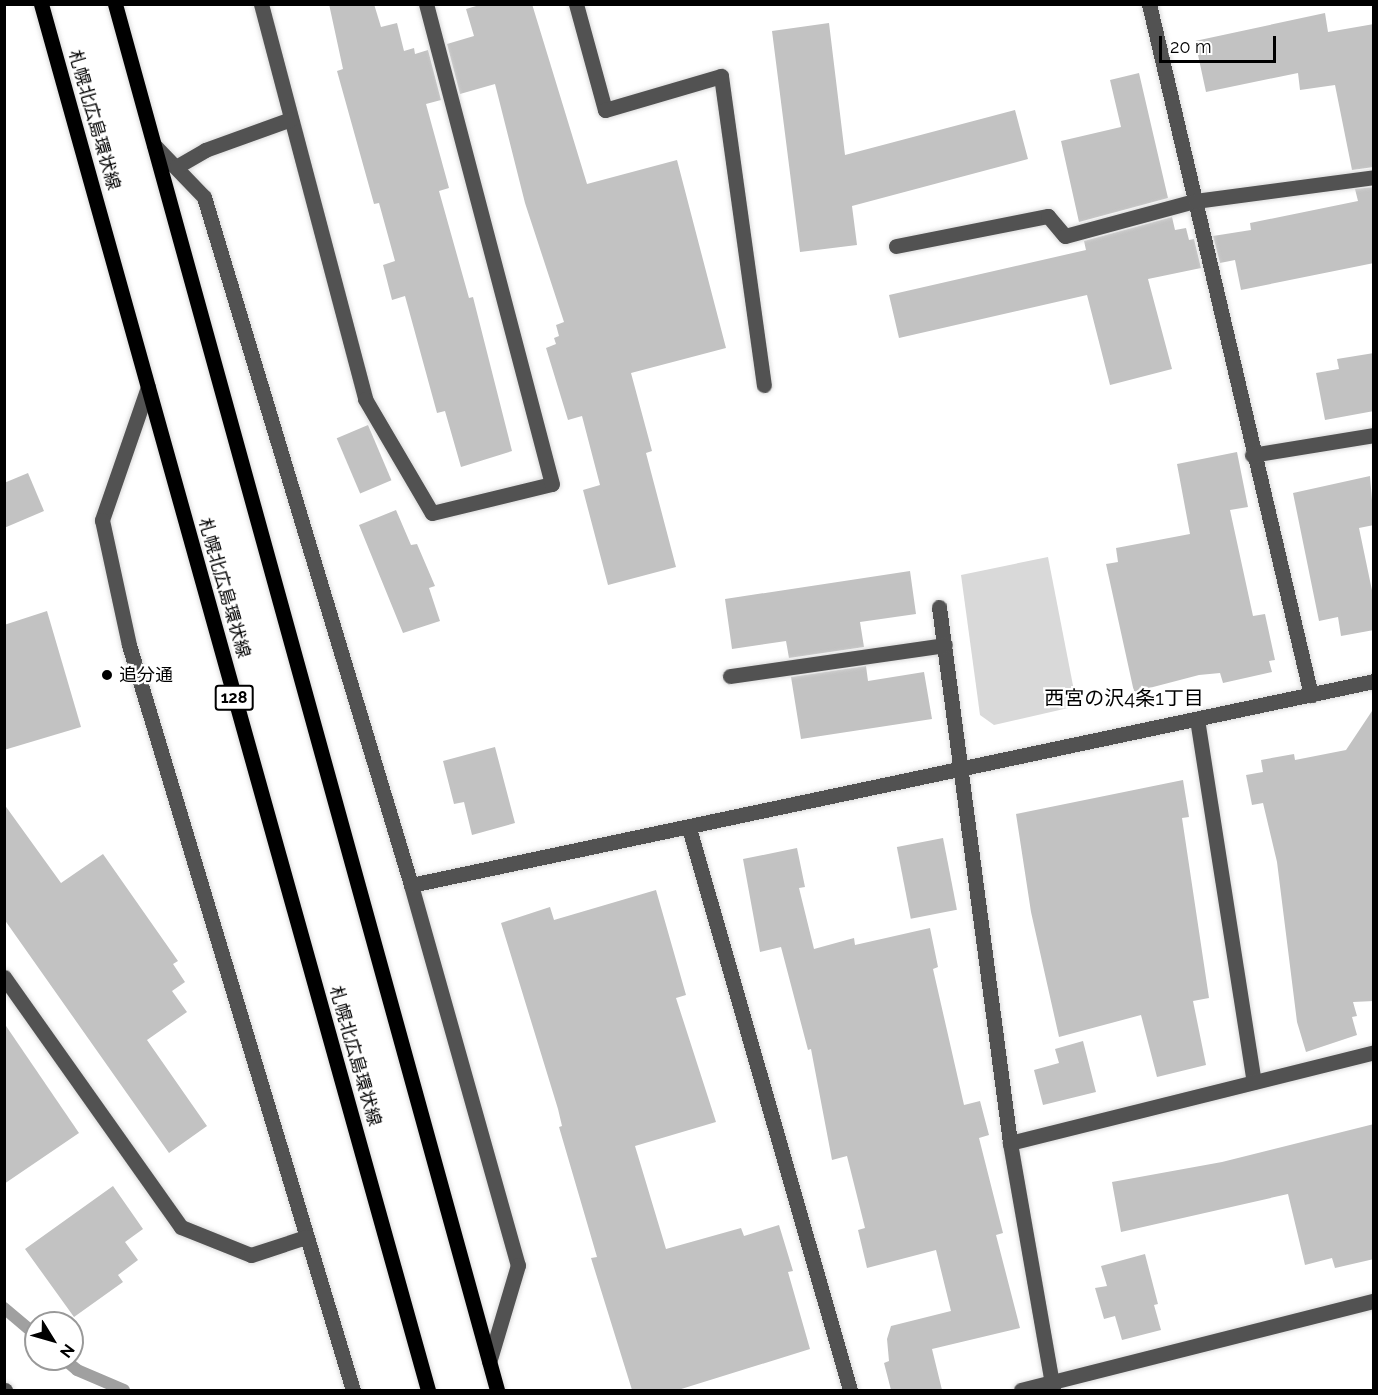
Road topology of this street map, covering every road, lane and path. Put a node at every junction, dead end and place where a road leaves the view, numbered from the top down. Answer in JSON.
{"nodes":[{"id":1,"x":41,"y":4,"type":"edge"},
{"id":2,"x":116,"y":4,"type":"edge"},
{"id":3,"x":261,"y":4,"type":"edge"},
{"id":4,"x":426,"y":4,"type":"edge"},
{"id":5,"x":576,"y":4,"type":"edge"},
{"id":6,"x":1149,"y":4,"type":"edge"},
{"id":7,"x":291,"y":119,"type":"junction"},
{"id":8,"x":154,"y":145,"type":"junction"},
{"id":9,"x":176,"y":167,"type":"junction"},
{"id":10,"x":1374,"y":177,"type":"edge"},
{"id":11,"x":1195,"y":201,"type":"junction"},
{"id":12,"x":896,"y":246,"type":"dead end"},
{"id":13,"x":764,"y":385,"type":"dead end"},
{"id":14,"x":148,"y":387,"type":"junction"},
{"id":15,"x":1374,"y":435,"type":"edge"},
{"id":16,"x":1252,"y":455,"type":"junction"},
{"id":17,"x":939,"y":607,"type":"dead end"},
{"id":18,"x":945,"y":645,"type":"junction"},
{"id":19,"x":730,"y":676,"type":"dead end"},
{"id":20,"x":1374,"y":681,"type":"edge"},
{"id":21,"x":1311,"y":695,"type":"junction"},
{"id":22,"x":1197,"y":719,"type":"junction"},
{"id":23,"x":962,"y":770,"type":"junction"},
{"id":24,"x":689,"y":828,"type":"junction"},
{"id":25,"x":411,"y":885,"type":"junction"},
{"id":26,"x":4,"y":977,"type":"edge"},
{"id":27,"x":1374,"y":1052,"type":"edge"},
{"id":28,"x":1254,"y":1082,"type":"junction"},
{"id":29,"x":1010,"y":1143,"type":"junction"},
{"id":30,"x":306,"y":1237,"type":"junction"},
{"id":31,"x":1374,"y":1301,"type":"edge"},
{"id":32,"x":489,"y":1362,"type":"junction"},
{"id":33,"x":1052,"y":1387,"type":"edge"},
{"id":34,"x":353,"y":1390,"type":"edge"},
{"id":35,"x":428,"y":1390,"type":"edge"},
{"id":36,"x":497,"y":1390,"type":"edge"},
{"id":37,"x":850,"y":1390,"type":"edge"},
{"id":38,"x":1021,"y":1390,"type":"edge"}],
"edges":[{"from":1,"to":14,"type":"main road","name":"札幌北広島環状線","number":"128"},
{"from":2,"to":8,"type":"main road"},
{"from":3,"to":7,"type":"street"},
{"from":4,"to":7,"type":"street"},
{"from":5,"to":13,"type":"street"},
{"from":6,"to":11,"type":"street"},
{"from":7,"to":9,"type":"street"},
{"from":8,"to":9,"type":"street"},
{"from":8,"to":32,"type":"main road"},
{"from":9,"to":25,"type":"street"},
{"from":10,"to":11,"type":"street"},
{"from":11,"to":12,"type":"street"},
{"from":11,"to":16,"type":"street"},
{"from":14,"to":30,"type":"street"},
{"from":14,"to":35,"type":"main road","name":"札幌北広島環状線","number":"128"},
{"from":15,"to":16,"type":"street"},
{"from":16,"to":21,"type":"street"},
{"from":17,"to":18,"type":"street"},
{"from":18,"to":19,"type":"street"},
{"from":18,"to":23,"type":"street"},
{"from":20,"to":21,"type":"street"},
{"from":21,"to":22,"type":"street"},
{"from":22,"to":23,"type":"street"},
{"from":22,"to":28,"type":"street"},
{"from":23,"to":24,"type":"street"},
{"from":23,"to":29,"type":"street"},
{"from":24,"to":25,"type":"street"},
{"from":24,"to":37,"type":"street"},
{"from":25,"to":32,"type":"street"},
{"from":26,"to":30,"type":"street"},
{"from":27,"to":28,"type":"street"},
{"from":28,"to":29,"type":"street"},
{"from":29,"to":33,"type":"street"},
{"from":30,"to":34,"type":"street"},
{"from":31,"to":33,"type":"street"},
{"from":32,"to":36,"type":"main road"},
{"from":33,"to":38,"type":"street"}]}
